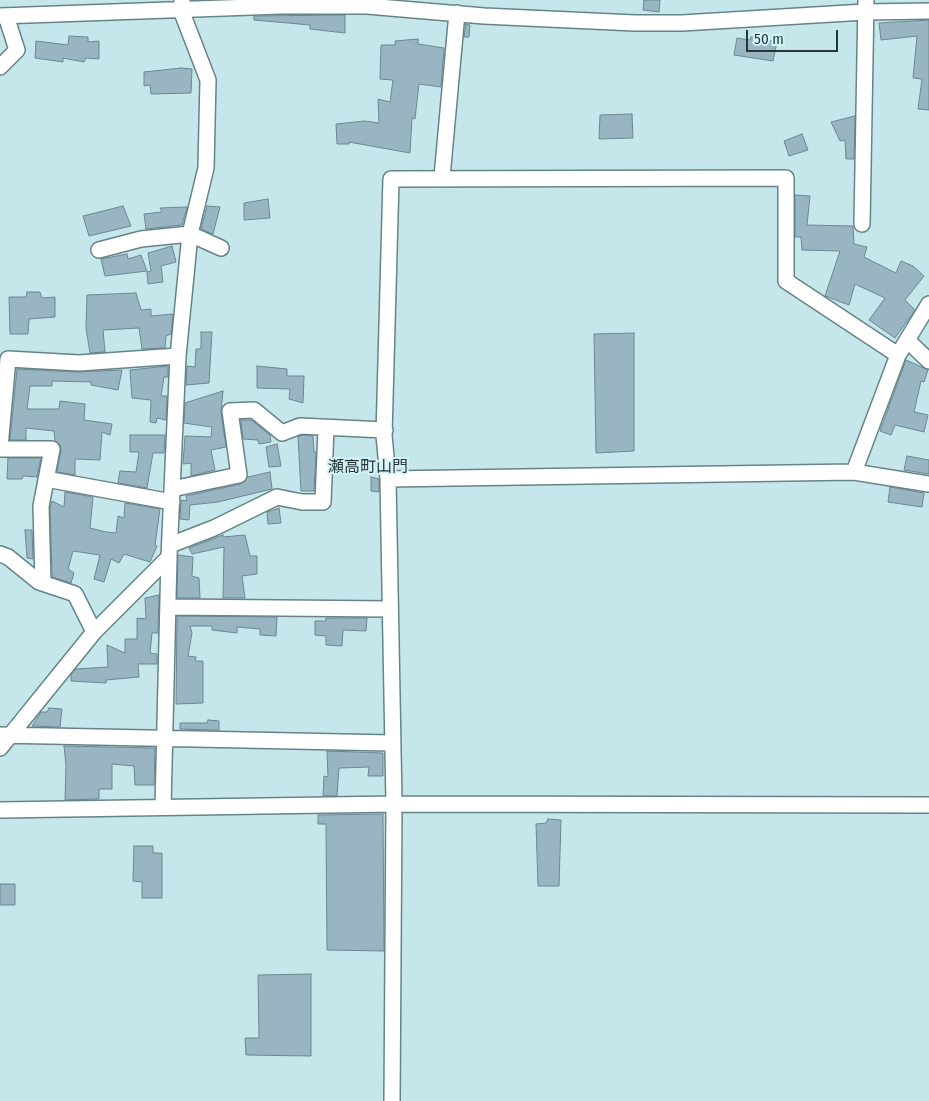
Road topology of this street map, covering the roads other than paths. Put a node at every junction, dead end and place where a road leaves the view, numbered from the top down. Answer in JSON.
{"nodes":[{"id":1,"x":182,"y":5,"type":"edge"},
{"id":2,"x":866,"y":6,"type":"edge"},
{"id":3,"x":929,"y":11,"type":"edge"},
{"id":4,"x":457,"y":13,"type":"junction"},
{"id":5,"x":3,"y":16,"type":"edge"},
{"id":6,"x":0,"y":67,"type":"edge"},
{"id":7,"x":442,"y":177,"type":"junction"},
{"id":8,"x":862,"y":224,"type":"dead end"},
{"id":9,"x":190,"y":234,"type":"junction"},
{"id":10,"x":221,"y":248,"type":"dead end"},
{"id":11,"x":99,"y":250,"type":"dead end"},
{"id":12,"x":929,"y":304,"type":"edge"},
{"id":13,"x":907,"y":340,"type":"junction"},
{"id":14,"x":898,"y":355,"type":"junction"},
{"id":15,"x":178,"y":356,"type":"junction"},
{"id":16,"x":929,"y":361,"type":"edge"},
{"id":17,"x":326,"y":428,"type":"junction"},
{"id":18,"x":384,"y":430,"type":"junction"},
{"id":19,"x":0,"y":448,"type":"edge"},
{"id":20,"x":854,"y":472,"type":"junction"},
{"id":21,"x":46,"y":479,"type":"junction"},
{"id":22,"x":388,"y":479,"type":"junction"},
{"id":23,"x":929,"y":484,"type":"edge"},
{"id":24,"x":172,"y":495,"type":"junction"},
{"id":25,"x":169,"y":551,"type":"junction"},
{"id":26,"x":0,"y":554,"type":"edge"},
{"id":27,"x":43,"y":583,"type":"junction"},
{"id":28,"x":168,"y":607,"type":"junction"},
{"id":29,"x":390,"y":609,"type":"junction"},
{"id":30,"x":94,"y":632,"type":"junction"},
{"id":31,"x":5,"y":735,"type":"edge"},
{"id":32,"x":165,"y":739,"type":"junction"},
{"id":33,"x":391,"y":743,"type":"junction"},
{"id":34,"x":0,"y":748,"type":"edge"},
{"id":35,"x":394,"y":804,"type":"junction"},
{"id":36,"x":929,"y":805,"type":"edge"},
{"id":37,"x":163,"y":807,"type":"junction"},
{"id":38,"x":0,"y":810,"type":"edge"},
{"id":39,"x":392,"y":1101,"type":"edge"}],
"edges":[{"from":1,"to":4,"type":"street"},
{"from":1,"to":5,"type":"street"},
{"from":1,"to":9,"type":"street"},
{"from":2,"to":3,"type":"street"},
{"from":2,"to":4,"type":"street"},
{"from":2,"to":8,"type":"street"},
{"from":4,"to":7,"type":"street"},
{"from":5,"to":6,"type":"street"},
{"from":7,"to":14,"type":"street"},
{"from":7,"to":18,"type":"street"},
{"from":9,"to":10,"type":"street"},
{"from":9,"to":11,"type":"street"},
{"from":9,"to":15,"type":"street"},
{"from":12,"to":13,"type":"street"},
{"from":13,"to":14,"type":"street"},
{"from":13,"to":16,"type":"street"},
{"from":14,"to":20,"type":"street"},
{"from":15,"to":19,"type":"street"},
{"from":15,"to":24,"type":"street"},
{"from":17,"to":18,"type":"street"},
{"from":17,"to":24,"type":"street"},
{"from":17,"to":25,"type":"street"},
{"from":18,"to":22,"type":"street"},
{"from":19,"to":21,"type":"street"},
{"from":20,"to":22,"type":"street"},
{"from":20,"to":23,"type":"street"},
{"from":21,"to":24,"type":"street"},
{"from":21,"to":27,"type":"street"},
{"from":22,"to":29,"type":"street"},
{"from":24,"to":25,"type":"street"},
{"from":25,"to":28,"type":"street"},
{"from":25,"to":30,"type":"street"},
{"from":26,"to":27,"type":"street"},
{"from":27,"to":30,"type":"street"},
{"from":28,"to":29,"type":"street"},
{"from":28,"to":32,"type":"street"},
{"from":29,"to":33,"type":"street"},
{"from":30,"to":31,"type":"street"},
{"from":31,"to":32,"type":"street"},
{"from":31,"to":34,"type":"street"},
{"from":32,"to":33,"type":"street"},
{"from":32,"to":37,"type":"street"},
{"from":33,"to":35,"type":"street"},
{"from":35,"to":36,"type":"street"},
{"from":35,"to":37,"type":"street"},
{"from":35,"to":39,"type":"street"},
{"from":37,"to":38,"type":"street"}]}
